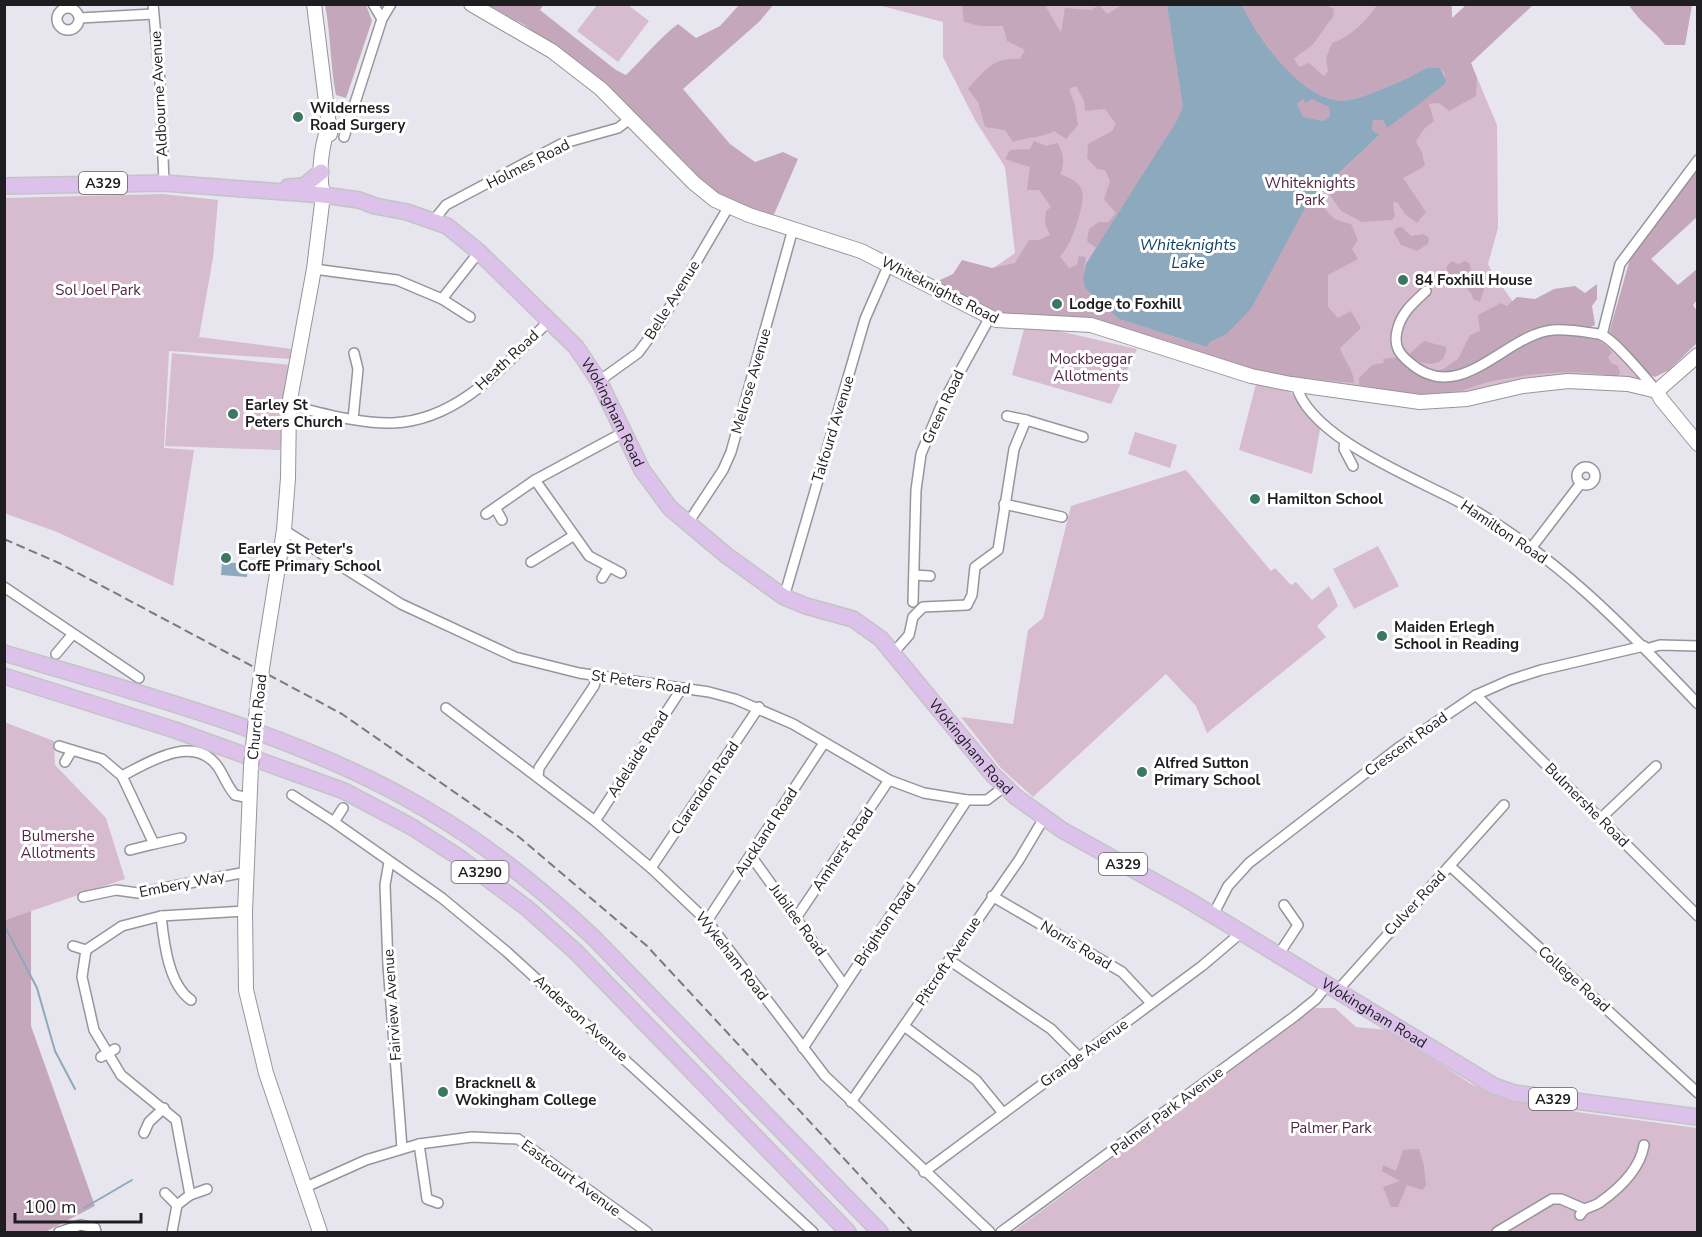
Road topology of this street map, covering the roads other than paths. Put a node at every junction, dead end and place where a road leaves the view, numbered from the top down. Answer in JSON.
{"nodes":[{"id":1,"x":314,"y":4,"type":"edge"},
{"id":2,"x":373,"y":4,"type":"edge"},
{"id":3,"x":391,"y":4,"type":"edge"},
{"id":4,"x":471,"y":4,"type":"edge"},
{"id":5,"x":153,"y":9,"type":"edge"},
{"id":6,"x":80,"y":18,"type":"dead end"},
{"id":7,"x":382,"y":19,"type":"junction"},
{"id":8,"x":630,"y":119,"type":"junction"},
{"id":9,"x":328,"y":128,"type":"junction"},
{"id":10,"x":344,"y":137,"type":"dead end"},
{"id":11,"x":1698,"y":160,"type":"edge"},
{"id":12,"x":321,"y":172,"type":"junction"},
{"id":13,"x":164,"y":183,"type":"junction"},
{"id":14,"x":4,"y":186,"type":"edge"},
{"id":15,"x":257,"y":192,"type":"junction"},
{"id":16,"x":323,"y":200,"type":"junction"},
{"id":17,"x":729,"y":206,"type":"junction"},
{"id":18,"x":434,"y":220,"type":"junction"},
{"id":19,"x":793,"y":229,"type":"junction"},
{"id":20,"x":478,"y":252,"type":"junction"},
{"id":21,"x":889,"y":264,"type":"junction"},
{"id":22,"x":314,"y":269,"type":"junction"},
{"id":23,"x":1426,"y":291,"type":"dead end"},
{"id":24,"x":442,"y":299,"type":"junction"},
{"id":25,"x":470,"y":317,"type":"dead end"},
{"id":26,"x":990,"y":317,"type":"junction"},
{"id":27,"x":550,"y":320,"type":"junction"},
{"id":28,"x":1602,"y":335,"type":"junction"},
{"id":29,"x":354,"y":353,"type":"dead end"},
{"id":30,"x":1698,"y":355,"type":"edge"},
{"id":31,"x":599,"y":381,"type":"junction"},
{"id":32,"x":1296,"y":385,"type":"junction"},
{"id":33,"x":1657,"y":391,"type":"junction"},
{"id":34,"x":289,"y":405,"type":"junction"},
{"id":35,"x":1007,"y":416,"type":"dead end"},
{"id":36,"x":353,"y":418,"type":"junction"},
{"id":37,"x":1026,"y":420,"type":"junction"},
{"id":38,"x":624,"y":432,"type":"junction"},
{"id":39,"x":1083,"y":437,"type":"dead end"},
{"id":40,"x":1345,"y":441,"type":"junction"},
{"id":41,"x":1698,"y":444,"type":"edge"},
{"id":42,"x":1353,"y":466,"type":"dead end"},
{"id":43,"x":535,"y":480,"type":"junction"},
{"id":44,"x":1581,"y":483,"type":"dead end"},
{"id":45,"x":1004,"y":504,"type":"junction"},
{"id":46,"x":496,"y":509,"type":"junction"},
{"id":47,"x":486,"y":514,"type":"dead end"},
{"id":48,"x":1062,"y":517,"type":"dead end"},
{"id":49,"x":502,"y":520,"type":"dead end"},
{"id":50,"x":688,"y":523,"type":"junction"},
{"id":51,"x":284,"y":530,"type":"junction"},
{"id":52,"x":573,"y":536,"type":"junction"},
{"id":53,"x":1532,"y":547,"type":"junction"},
{"id":54,"x":531,"y":562,"type":"dead end"},
{"id":55,"x":609,"y":567,"type":"junction"},
{"id":56,"x":621,"y":573,"type":"dead end"},
{"id":57,"x":914,"y":575,"type":"junction"},
{"id":58,"x":930,"y":576,"type":"dead end"},
{"id":59,"x":602,"y":578,"type":"dead end"},
{"id":60,"x":4,"y":587,"type":"edge"},
{"id":61,"x":784,"y":597,"type":"junction"},
{"id":62,"x":914,"y":602,"type":"dead end"},
{"id":63,"x":72,"y":634,"type":"junction"},
{"id":64,"x":1698,"y":646,"type":"edge"},
{"id":65,"x":1645,"y":647,"type":"junction"},
{"id":66,"x":894,"y":652,"type":"junction"},
{"id":67,"x":4,"y":653,"type":"edge"},
{"id":68,"x":56,"y":654,"type":"dead end"},
{"id":69,"x":4,"y":676,"type":"edge"},
{"id":70,"x":597,"y":676,"type":"junction"},
{"id":71,"x":139,"y":678,"type":"dead end"},
{"id":72,"x":682,"y":688,"type":"junction"},
{"id":73,"x":1476,"y":695,"type":"junction"},
{"id":74,"x":1698,"y":704,"type":"edge"},
{"id":75,"x":446,"y":708,"type":"dead end"},
{"id":76,"x":759,"y":708,"type":"junction"},
{"id":77,"x":824,"y":743,"type":"junction"},
{"id":78,"x":59,"y":746,"type":"dead end"},
{"id":79,"x":72,"y":750,"type":"junction"},
{"id":80,"x":65,"y":762,"type":"dead end"},
{"id":81,"x":1656,"y":766,"type":"dead end"},
{"id":82,"x":122,"y":776,"type":"junction"},
{"id":83,"x":538,"y":777,"type":"junction"},
{"id":84,"x":889,"y":780,"type":"junction"},
{"id":85,"x":1004,"y":787,"type":"junction"},
{"id":86,"x":292,"y":795,"type":"dead end"},
{"id":87,"x":250,"y":798,"type":"junction"},
{"id":88,"x":967,"y":800,"type":"junction"},
{"id":89,"x":1504,"y":805,"type":"dead end"},
{"id":90,"x":343,"y":807,"type":"dead end"},
{"id":91,"x":1044,"y":818,"type":"junction"},
{"id":92,"x":1600,"y":819,"type":"junction"},
{"id":93,"x":595,"y":820,"type":"junction"},
{"id":94,"x":334,"y":822,"type":"junction"},
{"id":95,"x":181,"y":838,"type":"dead end"},
{"id":96,"x":154,"y":844,"type":"junction"},
{"id":97,"x":130,"y":850,"type":"dead end"},
{"id":98,"x":751,"y":856,"type":"junction"},
{"id":99,"x":389,"y":862,"type":"junction"},
{"id":100,"x":1450,"y":866,"type":"junction"},
{"id":101,"x":651,"y":868,"type":"junction"},
{"id":102,"x":246,"y":872,"type":"junction"},
{"id":103,"x":992,"y":896,"type":"junction"},
{"id":104,"x":83,"y":897,"type":"dead end"},
{"id":105,"x":1284,"y":905,"type":"dead end"},
{"id":106,"x":245,"y":911,"type":"junction"},
{"id":107,"x":1213,"y":915,"type":"junction"},
{"id":108,"x":161,"y":916,"type":"junction"},
{"id":109,"x":1698,"y":916,"type":"edge"},
{"id":110,"x":796,"y":918,"type":"junction"},
{"id":111,"x":707,"y":921,"type":"junction"},
{"id":112,"x":1242,"y":932,"type":"junction"},
{"id":113,"x":73,"y":946,"type":"dead end"},
{"id":114,"x":86,"y":950,"type":"junction"},
{"id":115,"x":1279,"y":954,"type":"junction"},
{"id":116,"x":949,"y":960,"type":"junction"},
{"id":117,"x":844,"y":985,"type":"junction"},
{"id":118,"x":1333,"y":987,"type":"junction"},
{"id":119,"x":191,"y":1000,"type":"dead end"},
{"id":120,"x":1151,"y":1004,"type":"junction"},
{"id":121,"x":904,"y":1026,"type":"junction"},
{"id":122,"x":803,"y":1048,"type":"junction"},
{"id":123,"x":1079,"y":1058,"type":"junction"},
{"id":124,"x":1698,"y":1093,"type":"edge"},
{"id":125,"x":851,"y":1102,"type":"junction"},
{"id":126,"x":164,"y":1108,"type":"junction"},
{"id":127,"x":1003,"y":1113,"type":"junction"},
{"id":128,"x":1698,"y":1117,"type":"edge"},
{"id":129,"x":144,"y":1133,"type":"dead end"},
{"id":130,"x":419,"y":1144,"type":"junction"},
{"id":131,"x":1644,"y":1145,"type":"dead end"},
{"id":132,"x":402,"y":1148,"type":"junction"},
{"id":133,"x":924,"y":1172,"type":"junction"},
{"id":134,"x":306,"y":1187,"type":"junction"},
{"id":135,"x":207,"y":1189,"type":"dead end"},
{"id":136,"x":165,"y":1193,"type":"dead end"},
{"id":137,"x":190,"y":1195,"type":"junction"},
{"id":138,"x":438,"y":1203,"type":"dead end"},
{"id":139,"x":177,"y":1205,"type":"junction"},
{"id":140,"x":98,"y":1229,"type":"edge"},
{"id":141,"x":986,"y":1231,"type":"edge"},
{"id":142,"x":59,"y":1233,"type":"edge"},
{"id":143,"x":172,"y":1233,"type":"edge"},
{"id":144,"x":320,"y":1233,"type":"edge"},
{"id":145,"x":647,"y":1233,"type":"edge"},
{"id":146,"x":813,"y":1233,"type":"edge"},
{"id":147,"x":848,"y":1233,"type":"edge"},
{"id":148,"x":880,"y":1233,"type":"edge"},
{"id":149,"x":1001,"y":1233,"type":"edge"},
{"id":150,"x":1497,"y":1233,"type":"edge"}],
"edges":[{"from":1,"to":9,"type":"street"},
{"from":2,"to":7,"type":"street"},
{"from":3,"to":7,"type":"street"},
{"from":4,"to":8,"type":"street","name":"Whiteknights Road"},
{"from":5,"to":6,"type":"street"},
{"from":5,"to":13,"type":"street","name":"Aldbourne Avenue"},
{"from":7,"to":10,"type":"street"},
{"from":8,"to":17,"type":"street","name":"Whiteknights Road"},
{"from":8,"to":18,"type":"street","name":"Holmes Road"},
{"from":9,"to":12,"type":"street"},
{"from":9,"to":16,"type":"street"},
{"from":11,"to":28,"type":"street"},
{"from":12,"to":15,"type":"main road"},
{"from":12,"to":16,"type":"street"},
{"from":13,"to":14,"type":"main road","name":"Wokingham Road","number":"A329"},
{"from":13,"to":15,"type":"main road","name":"Wokingham Road","number":"A329"},
{"from":15,"to":16,"type":"main road","name":"Wokingham Road","number":"A329"},
{"from":16,"to":18,"type":"main road","name":"Wokingham Road","number":"A329"},
{"from":16,"to":22,"type":"street","name":"Church Road"},
{"from":17,"to":19,"type":"street","name":"Whiteknights Road"},
{"from":17,"to":31,"type":"street","name":"Belle Avenue"},
{"from":18,"to":20,"type":"main road","name":"Wokingham Road","number":"A329"},
{"from":19,"to":21,"type":"street","name":"Whiteknights Road"},
{"from":19,"to":50,"type":"street","name":"Melrose Avenue"},
{"from":20,"to":24,"type":"street"},
{"from":20,"to":27,"type":"main road","name":"Wokingham Road","number":"A329"},
{"from":21,"to":26,"type":"street","name":"Whiteknights Road"},
{"from":21,"to":61,"type":"street","name":"Talfourd Avenue"},
{"from":22,"to":24,"type":"street"},
{"from":22,"to":34,"type":"street","name":"Church Road"},
{"from":23,"to":28,"type":"street"},
{"from":24,"to":25,"type":"street"},
{"from":26,"to":32,"type":"street","name":"Whiteknights Road"},
{"from":26,"to":57,"type":"street","name":"Green Road"},
{"from":27,"to":31,"type":"main road","name":"Wokingham Road","number":"A329"},
{"from":27,"to":36,"type":"street","name":"Heath Road"},
{"from":28,"to":33,"type":"street"},
{"from":29,"to":36,"type":"street"},
{"from":30,"to":33,"type":"street"},
{"from":31,"to":38,"type":"main road","name":"Wokingham Road","number":"A329"},
{"from":32,"to":33,"type":"street","name":"Whiteknights Road"},
{"from":32,"to":40,"type":"street","name":"Hamilton Road"},
{"from":33,"to":41,"type":"street"},
{"from":34,"to":36,"type":"street","name":"Heath Road"},
{"from":34,"to":51,"type":"street","name":"Church Road"},
{"from":35,"to":37,"type":"street"},
{"from":37,"to":39,"type":"street"},
{"from":37,"to":45,"type":"street"},
{"from":38,"to":43,"type":"street"},
{"from":38,"to":50,"type":"main road","name":"Wokingham Road","number":"A329"},
{"from":40,"to":42,"type":"street"},
{"from":40,"to":53,"type":"street","name":"Hamilton Road"},
{"from":43,"to":46,"type":"street"},
{"from":43,"to":52,"type":"street"},
{"from":44,"to":53,"type":"street"},
{"from":45,"to":48,"type":"street"},
{"from":45,"to":66,"type":"street"},
{"from":46,"to":47,"type":"street"},
{"from":46,"to":49,"type":"street"},
{"from":50,"to":61,"type":"main road","name":"Wokingham Road","number":"A329"},
{"from":51,"to":70,"type":"street","name":"St Peters Road"},
{"from":51,"to":87,"type":"street","name":"Church Road","bridge":true},
{"from":52,"to":54,"type":"street"},
{"from":52,"to":55,"type":"street"},
{"from":53,"to":65,"type":"street","name":"Hamilton Road"},
{"from":55,"to":56,"type":"street"},
{"from":55,"to":59,"type":"street"},
{"from":57,"to":58,"type":"street"},
{"from":57,"to":62,"type":"street","name":"Green Road"},
{"from":60,"to":63,"type":"street"},
{"from":61,"to":66,"type":"main road","name":"Wokingham Road","number":"A329"},
{"from":63,"to":68,"type":"street"},
{"from":63,"to":71,"type":"street"},
{"from":64,"to":65,"type":"street","name":"Crescent Road"},
{"from":65,"to":73,"type":"street","name":"Crescent Road"},
{"from":65,"to":74,"type":"street","name":"Hamilton Road"},
{"from":66,"to":85,"type":"main road","name":"Wokingham Road","number":"A329"},
{"from":67,"to":148,"type":"main road","number":"A3290"},
{"from":69,"to":147,"type":"main road","number":"A3290"},
{"from":70,"to":72,"type":"street","name":"St Peters Road"},
{"from":70,"to":83,"type":"street"},
{"from":72,"to":76,"type":"street","name":"St Peters Road"},
{"from":72,"to":93,"type":"street","name":"Adelaide Road"},
{"from":73,"to":92,"type":"street","name":"Bulmershe Road"},
{"from":73,"to":107,"type":"street","name":"Crescent Road"},
{"from":75,"to":83,"type":"street","name":"Wykeham Road"},
{"from":76,"to":77,"type":"street","name":"St Peters Road"},
{"from":76,"to":101,"type":"street","name":"Clarendon Road"},
{"from":77,"to":84,"type":"street","name":"St Peters Road"},
{"from":77,"to":98,"type":"street","name":"Auckland Road"},
{"from":78,"to":79,"type":"street"},
{"from":79,"to":80,"type":"street"},
{"from":79,"to":82,"type":"street"},
{"from":81,"to":92,"type":"street"},
{"from":82,"to":87,"type":"street"},
{"from":82,"to":96,"type":"street"},
{"from":83,"to":93,"type":"street","name":"Wykeham Road"},
{"from":84,"to":88,"type":"street","name":"St Peters Road"},
{"from":84,"to":110,"type":"street","name":"Amherst Road"},
{"from":85,"to":88,"type":"street","name":"St Peters Road"},
{"from":85,"to":91,"type":"main road","name":"Wokingham Road","number":"A329"},
{"from":86,"to":94,"type":"street","name":"Anderson Avenue"},
{"from":87,"to":102,"type":"street","name":"Church Road"},
{"from":88,"to":117,"type":"street","name":"Brighton Road"},
{"from":89,"to":100,"type":"street","name":"Culver Road"},
{"from":90,"to":94,"type":"street"},
{"from":91,"to":103,"type":"street","name":"Pitcroft Avenue"},
{"from":91,"to":107,"type":"main road","name":"Wokingham Road","number":"A329"},
{"from":92,"to":109,"type":"street","name":"Bulmershe Road"},
{"from":93,"to":101,"type":"street","name":"Wykeham Road"},
{"from":94,"to":99,"type":"street","name":"Anderson Avenue"},
{"from":95,"to":96,"type":"street"},
{"from":96,"to":97,"type":"street"},
{"from":98,"to":110,"type":"street","name":"Jubilee Road"},
{"from":98,"to":111,"type":"street","name":"Auckland Road"},
{"from":99,"to":132,"type":"street","name":"Fairview Avenue"},
{"from":99,"to":146,"type":"street","name":"Anderson Avenue"},
{"from":100,"to":118,"type":"street","name":"Culver Road"},
{"from":100,"to":124,"type":"street","name":"College Road"},
{"from":101,"to":111,"type":"street","name":"Wykeham Road"},
{"from":102,"to":104,"type":"street","name":"Embery Way"},
{"from":102,"to":106,"type":"street","name":"Church Road"},
{"from":103,"to":116,"type":"street","name":"Pitcroft Avenue"},
{"from":103,"to":120,"type":"street","name":"Norris Road"},
{"from":105,"to":115,"type":"street"},
{"from":106,"to":108,"type":"street"},
{"from":106,"to":134,"type":"street","name":"Church Road"},
{"from":107,"to":112,"type":"main road","name":"Wokingham Road","number":"A329"},
{"from":108,"to":114,"type":"street"},
{"from":108,"to":119,"type":"street"},
{"from":110,"to":117,"type":"street","name":"Jubilee Road"},
{"from":111,"to":122,"type":"street","name":"Wykeham Road"},
{"from":112,"to":115,"type":"main road","name":"Wokingham Road","number":"A329"},
{"from":112,"to":120,"type":"street","name":"Grange Avenue"},
{"from":113,"to":114,"type":"street"},
{"from":114,"to":126,"type":"street"},
{"from":115,"to":118,"type":"main road","name":"Wokingham Road","number":"A329"},
{"from":116,"to":121,"type":"street","name":"Pitcroft Avenue"},
{"from":116,"to":123,"type":"street"},
{"from":117,"to":122,"type":"street","name":"Brighton Road"},
{"from":118,"to":128,"type":"main road","name":"Wokingham Road","number":"A329"},
{"from":118,"to":149,"type":"street","name":"Palmer Park Avenue"},
{"from":120,"to":123,"type":"street","name":"Grange Avenue"},
{"from":121,"to":125,"type":"street","name":"Pitcroft Avenue"},
{"from":121,"to":127,"type":"street"},
{"from":122,"to":125,"type":"street","name":"Wykeham Road"},
{"from":123,"to":127,"type":"street","name":"Grange Avenue"},
{"from":125,"to":133,"type":"street","name":"Wykeham Road"},
{"from":126,"to":129,"type":"street"},
{"from":126,"to":137,"type":"street"},
{"from":127,"to":133,"type":"street","name":"Grange Avenue"},
{"from":130,"to":132,"type":"street","name":"Eastcourt Avenue"},
{"from":130,"to":138,"type":"street"},
{"from":130,"to":145,"type":"street","name":"Eastcourt Avenue"},
{"from":131,"to":150,"type":"street"},
{"from":132,"to":134,"type":"street","name":"Eastcourt Avenue"},
{"from":133,"to":141,"type":"street","name":"Wykeham Road"},
{"from":134,"to":144,"type":"street","name":"Church Road"},
{"from":135,"to":137,"type":"street"},
{"from":136,"to":139,"type":"street"},
{"from":137,"to":139,"type":"street"},
{"from":139,"to":143,"type":"street"},
{"from":140,"to":142,"type":"street"}]}
